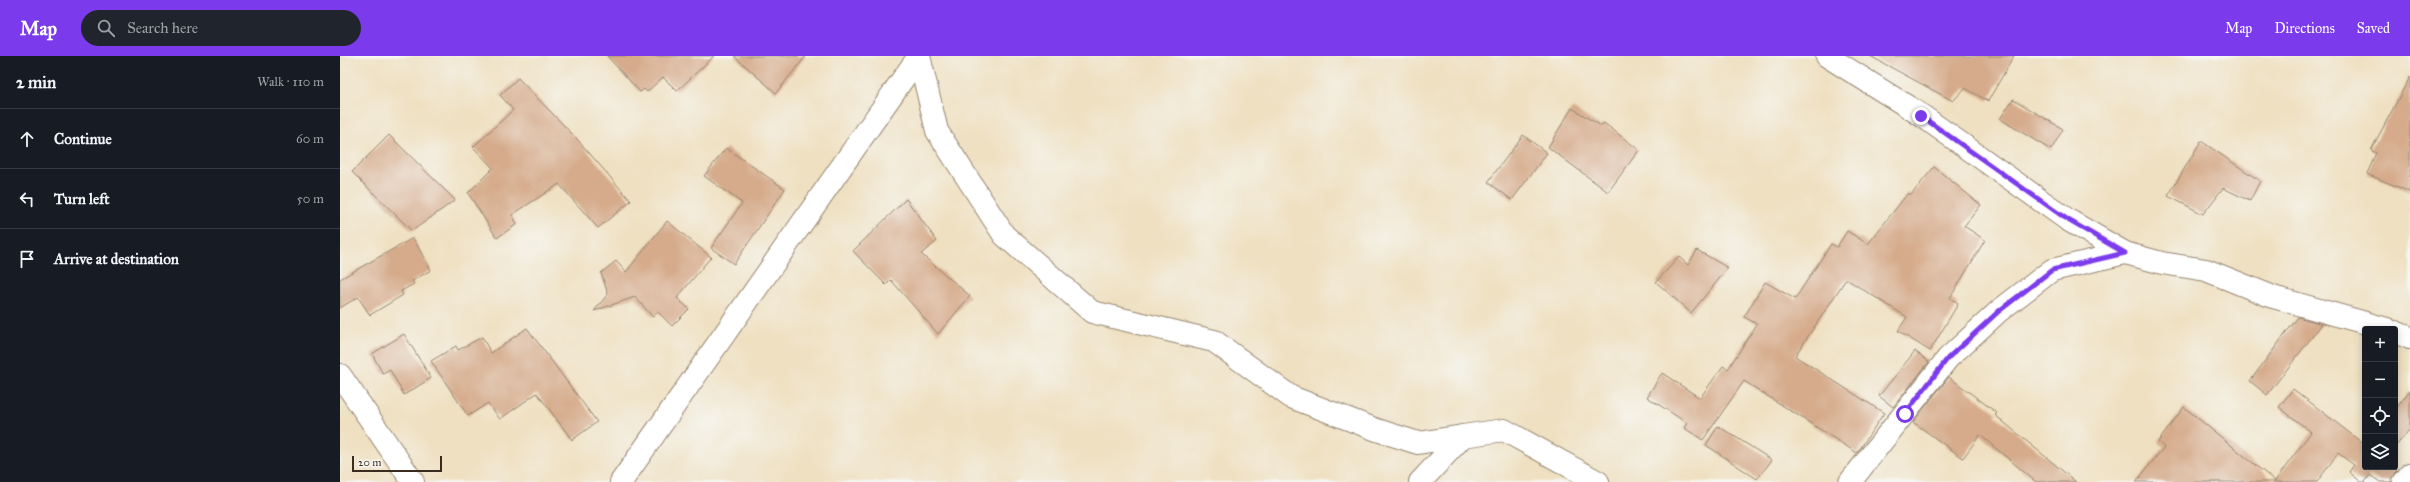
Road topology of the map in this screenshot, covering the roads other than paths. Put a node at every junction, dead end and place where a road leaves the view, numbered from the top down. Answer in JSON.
{"nodes":[{"id":1,"x":919,"y":56,"type":"edge"},
{"id":2,"x":1826,"y":56,"type":"edge"},
{"id":3,"x":2125,"y":253,"type":"junction"},
{"id":4,"x":2376,"y":326,"type":"edge"},
{"id":5,"x":2398,"y":333,"type":"edge"},
{"id":6,"x":2410,"y":338,"type":"edge"},
{"id":7,"x":340,"y":375,"type":"edge"},
{"id":8,"x":1462,"y":436,"type":"junction"},
{"id":9,"x":2410,"y":474,"type":"edge"},
{"id":10,"x":413,"y":482,"type":"edge"},
{"id":11,"x":621,"y":482,"type":"edge"},
{"id":12,"x":1420,"y":482,"type":"edge"},
{"id":13,"x":1598,"y":482,"type":"edge"},
{"id":14,"x":1850,"y":482,"type":"edge"},
{"id":15,"x":2404,"y":482,"type":"edge"}],
"edges":[{"from":1,"to":8,"type":"street"},
{"from":1,"to":11,"type":"street"},
{"from":2,"to":3,"type":"street"},
{"from":3,"to":4,"type":"street"},
{"from":3,"to":14,"type":"street"},
{"from":5,"to":6,"type":"street"},
{"from":7,"to":10,"type":"street"},
{"from":8,"to":12,"type":"street"},
{"from":8,"to":13,"type":"street"},
{"from":9,"to":15,"type":"street"}]}
